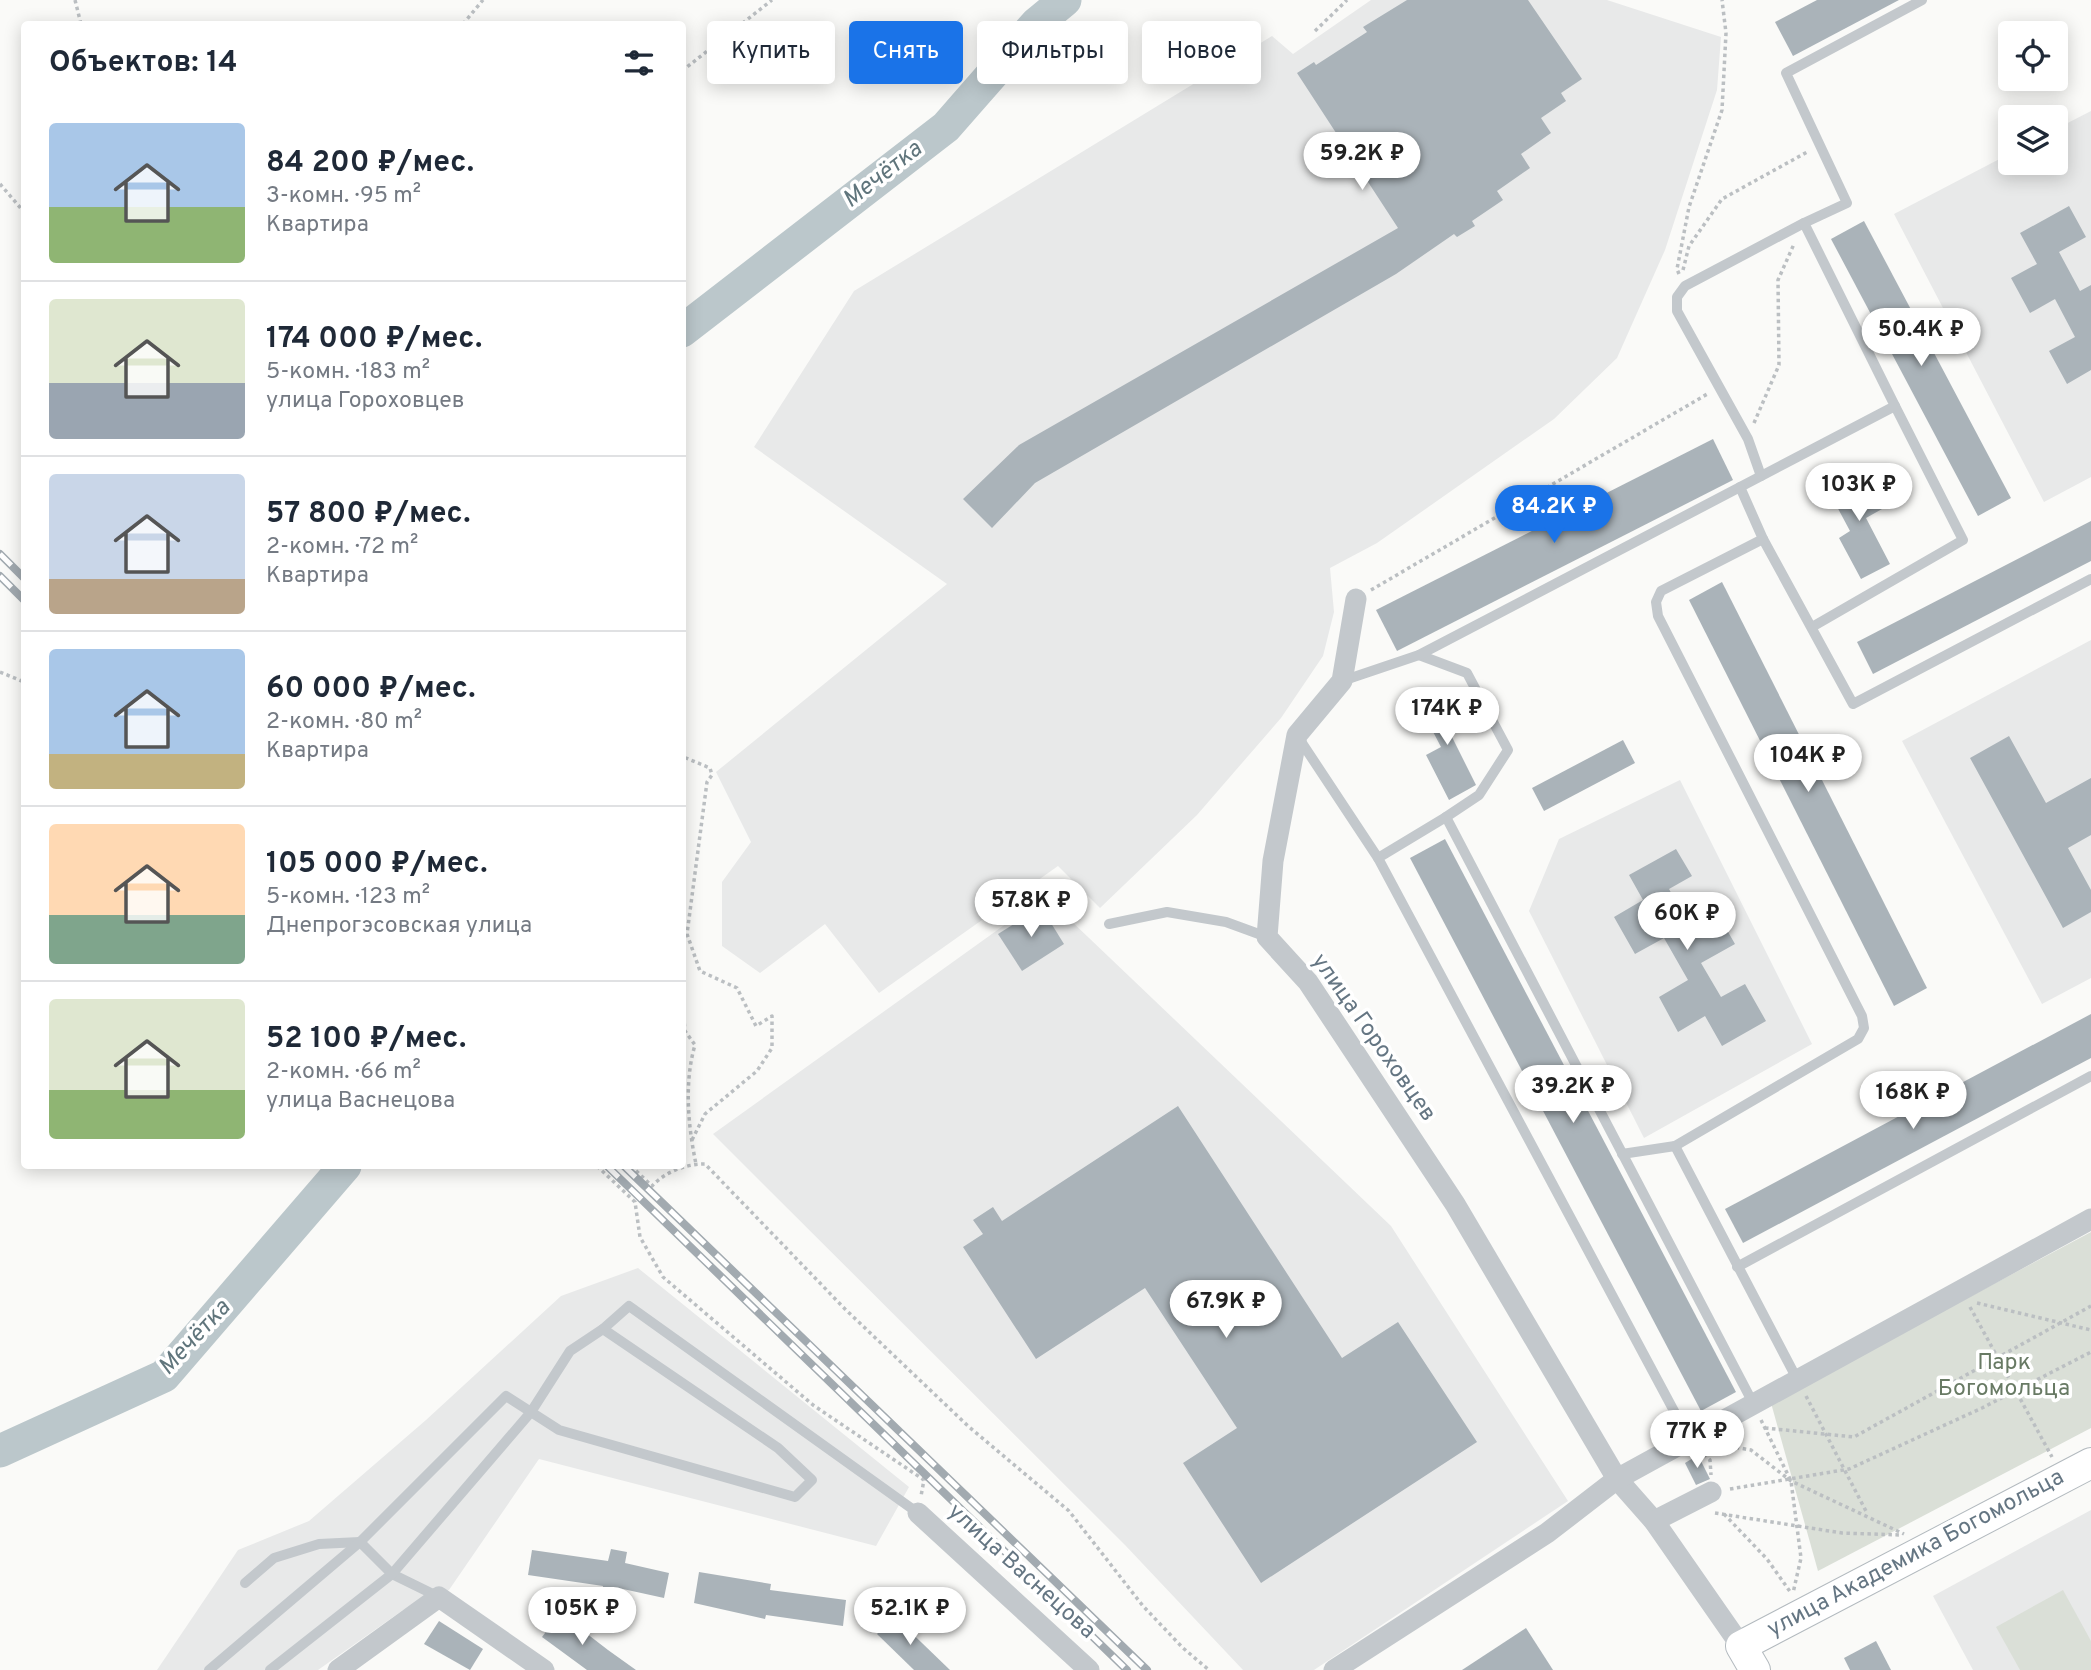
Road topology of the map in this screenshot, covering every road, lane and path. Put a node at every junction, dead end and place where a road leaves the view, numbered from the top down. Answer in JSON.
{"nodes":[{"id":1,"x":75,"y":0,"type":"edge"},
{"id":2,"x":483,"y":0,"type":"edge"},
{"id":3,"x":772,"y":0,"type":"edge"},
{"id":4,"x":1347,"y":0,"type":"edge"},
{"id":5,"x":1723,"y":0,"type":"edge"},
{"id":6,"x":1922,"y":0,"type":"edge"},
{"id":7,"x":80,"y":21,"type":"edge"},
{"id":8,"x":466,"y":21,"type":"edge"},
{"id":9,"x":1315,"y":31,"type":"dead end"},
{"id":10,"x":686,"y":68,"type":"edge"},
{"id":11,"x":1818,"y":146,"type":"junction"},
{"id":12,"x":0,"y":184,"type":"edge"},
{"id":13,"x":21,"y":208,"type":"edge"},
{"id":14,"x":1804,"y":223,"type":"junction"},
{"id":15,"x":1685,"y":286,"type":"junction"},
{"id":16,"x":1720,"y":387,"type":"junction"},
{"id":17,"x":1895,"y":406,"type":"junction"},
{"id":18,"x":1748,"y":439,"type":"junction"},
{"id":19,"x":1761,"y":477,"type":"junction"},
{"id":20,"x":1740,"y":487,"type":"junction"},
{"id":21,"x":1763,"y":539,"type":"junction"},
{"id":22,"x":2091,"y":579,"type":"edge"},
{"id":23,"x":1356,"y":600,"type":"joint"},
{"id":24,"x":1812,"y":627,"type":"junction"},
{"id":25,"x":1419,"y":655,"type":"junction"},
{"id":26,"x":0,"y":672,"type":"edge"},
{"id":27,"x":21,"y":681,"type":"edge"},
{"id":28,"x":1342,"y":681,"type":"junction"},
{"id":29,"x":1297,"y":735,"type":"junction"},
{"id":30,"x":686,"y":758,"type":"edge"},
{"id":31,"x":1446,"y":817,"type":"junction"},
{"id":32,"x":1378,"y":858,"type":"junction"},
{"id":33,"x":1109,"y":924,"type":"dead end"},
{"id":34,"x":1267,"y":937,"type":"junction"},
{"id":35,"x":686,"y":1032,"type":"edge"},
{"id":36,"x":2091,"y":1076,"type":"edge"},
{"id":37,"x":691,"y":1142,"type":"junction"},
{"id":38,"x":1675,"y":1146,"type":"junction"},
{"id":39,"x":1622,"y":1154,"type":"junction"},
{"id":40,"x":696,"y":1164,"type":"junction"},
{"id":41,"x":686,"y":1168,"type":"edge"},
{"id":42,"x":600,"y":1169,"type":"edge"},
{"id":43,"x":634,"y":1169,"type":"edge"},
{"id":44,"x":683,"y":1169,"type":"edge"},
{"id":45,"x":2091,"y":1219,"type":"edge"},
{"id":46,"x":1737,"y":1267,"type":"junction"},
{"id":47,"x":2091,"y":1306,"type":"edge"},
{"id":48,"x":2059,"y":1322,"type":"junction"},
{"id":49,"x":603,"y":1329,"type":"junction"},
{"id":50,"x":2091,"y":1330,"type":"edge"},
{"id":51,"x":2091,"y":1352,"type":"edge"},
{"id":52,"x":1998,"y":1358,"type":"junction"},
{"id":53,"x":1797,"y":1379,"type":"junction"},
{"id":54,"x":2015,"y":1390,"type":"junction"},
{"id":55,"x":1753,"y":1403,"type":"junction"},
{"id":56,"x":531,"y":1412,"type":"junction"},
{"id":57,"x":1765,"y":1428,"type":"junction"},
{"id":58,"x":1826,"y":1434,"type":"junction"},
{"id":59,"x":1689,"y":1439,"type":"junction"},
{"id":60,"x":2053,"y":1459,"type":"dead end"},
{"id":61,"x":2091,"y":1463,"type":"edge"},
{"id":62,"x":1845,"y":1470,"type":"junction"},
{"id":63,"x":1617,"y":1479,"type":"junction"},
{"id":64,"x":1791,"y":1481,"type":"junction"},
{"id":65,"x":1711,"y":1492,"type":"junction"},
{"id":66,"x":1678,"y":1508,"type":"junction"},
{"id":67,"x":918,"y":1513,"type":"junction"},
{"id":68,"x":1724,"y":1514,"type":"junction"},
{"id":69,"x":1868,"y":1514,"type":"junction"},
{"id":70,"x":1654,"y":1521,"type":"junction"},
{"id":71,"x":1797,"y":1524,"type":"junction"},
{"id":72,"x":360,"y":1542,"type":"junction"},
{"id":73,"x":393,"y":1574,"type":"junction"},
{"id":74,"x":245,"y":1583,"type":"dead end"},
{"id":75,"x":439,"y":1597,"type":"junction"},
{"id":76,"x":1748,"y":1658,"type":"edge"},
{"id":77,"x":209,"y":1670,"type":"edge"},
{"id":78,"x":270,"y":1670,"type":"edge"},
{"id":79,"x":338,"y":1670,"type":"edge"},
{"id":80,"x":544,"y":1670,"type":"edge"},
{"id":81,"x":1089,"y":1670,"type":"edge"},
{"id":82,"x":1209,"y":1670,"type":"edge"},
{"id":83,"x":1334,"y":1670,"type":"edge"}],
"edges":[{"from":1,"to":7,"type":"path"},
{"from":2,"to":8,"type":"path"},
{"from":3,"to":10,"type":"path"},
{"from":4,"to":9,"type":"path"},
{"from":5,"to":15,"type":"path"},
{"from":6,"to":11,"type":"lane"},
{"from":11,"to":14,"type":"lane"},
{"from":11,"to":15,"type":"path"},
{"from":12,"to":13,"type":"path"},
{"from":14,"to":15,"type":"lane"},
{"from":14,"to":17,"type":"lane"},
{"from":14,"to":18,"type":"path"},
{"from":15,"to":16,"type":"lane"},
{"from":16,"to":18,"type":"lane"},
{"from":16,"to":23,"type":"path"},
{"from":17,"to":19,"type":"lane"},
{"from":17,"to":24,"type":"lane"},
{"from":18,"to":19,"type":"lane"},
{"from":19,"to":20,"type":"lane"},
{"from":20,"to":21,"type":"lane"},
{"from":20,"to":25,"type":"lane"},
{"from":21,"to":24,"type":"lane"},
{"from":21,"to":38,"type":"lane"},
{"from":22,"to":24,"type":"lane"},
{"from":23,"to":28,"type":"street"},
{"from":25,"to":28,"type":"lane"},
{"from":25,"to":31,"type":"lane"},
{"from":26,"to":27,"type":"path"},
{"from":28,"to":29,"type":"street"},
{"from":29,"to":32,"type":"lane"},
{"from":29,"to":34,"type":"street"},
{"from":30,"to":37,"type":"path"},
{"from":31,"to":32,"type":"lane"},
{"from":31,"to":39,"type":"lane"},
{"from":32,"to":59,"type":"lane"},
{"from":33,"to":34,"type":"lane"},
{"from":34,"to":63,"type":"street","name":"улица Гороховцев"},
{"from":35,"to":37,"type":"path"},
{"from":36,"to":46,"type":"lane"},
{"from":37,"to":40,"type":"path"},
{"from":38,"to":39,"type":"lane"},
{"from":38,"to":46,"type":"lane"},
{"from":39,"to":55,"type":"lane"},
{"from":40,"to":41,"type":"path"},
{"from":40,"to":82,"type":"path"},
{"from":42,"to":67,"type":"path"},
{"from":43,"to":44,"type":"path"},
{"from":45,"to":53,"type":"street"},
{"from":46,"to":53,"type":"lane"},
{"from":47,"to":48,"type":"path"},
{"from":48,"to":50,"type":"path"},
{"from":48,"to":52,"type":"path"},
{"from":48,"to":52,"type":"path"},
{"from":49,"to":56,"type":"lane"},
{"from":49,"to":56,"type":"lane"},
{"from":49,"to":67,"type":"lane"},
{"from":51,"to":54,"type":"path"},
{"from":52,"to":54,"type":"path"},
{"from":52,"to":58,"type":"path"},
{"from":53,"to":55,"type":"street"},
{"from":53,"to":58,"type":"path"},
{"from":54,"to":60,"type":"path"},
{"from":54,"to":62,"type":"path"},
{"from":55,"to":57,"type":"path"},
{"from":55,"to":59,"type":"street"},
{"from":56,"to":72,"type":"lane"},
{"from":56,"to":73,"type":"lane"},
{"from":57,"to":58,"type":"path"},
{"from":57,"to":64,"type":"path"},
{"from":58,"to":62,"type":"path"},
{"from":59,"to":63,"type":"street"},
{"from":59,"to":64,"type":"path"},
{"from":59,"to":65,"type":"path"},
{"from":61,"to":76,"type":"street","name":"улица Академика Богомольца"},
{"from":62,"to":64,"type":"path"},
{"from":62,"to":69,"type":"path"},
{"from":63,"to":70,"type":"street","name":"улица Гороховцев"},
{"from":63,"to":83,"type":"street"},
{"from":64,"to":65,"type":"path"},
{"from":64,"to":69,"type":"path"},
{"from":64,"to":71,"type":"path"},
{"from":65,"to":66,"type":"street"},
{"from":65,"to":68,"type":"path"},
{"from":66,"to":68,"type":"path"},
{"from":66,"to":70,"type":"street"},
{"from":67,"to":81,"type":"street","name":"улица Васнецова"},
{"from":68,"to":71,"type":"path"},
{"from":68,"to":71,"type":"path"},
{"from":69,"to":71,"type":"path"},
{"from":70,"to":76,"type":"street","name":"улица Гороховцев"},
{"from":72,"to":73,"type":"lane"},
{"from":72,"to":74,"type":"lane"},
{"from":72,"to":77,"type":"lane"},
{"from":73,"to":75,"type":"lane"},
{"from":73,"to":78,"type":"lane"},
{"from":75,"to":79,"type":"street"},
{"from":75,"to":80,"type":"street"}]}
